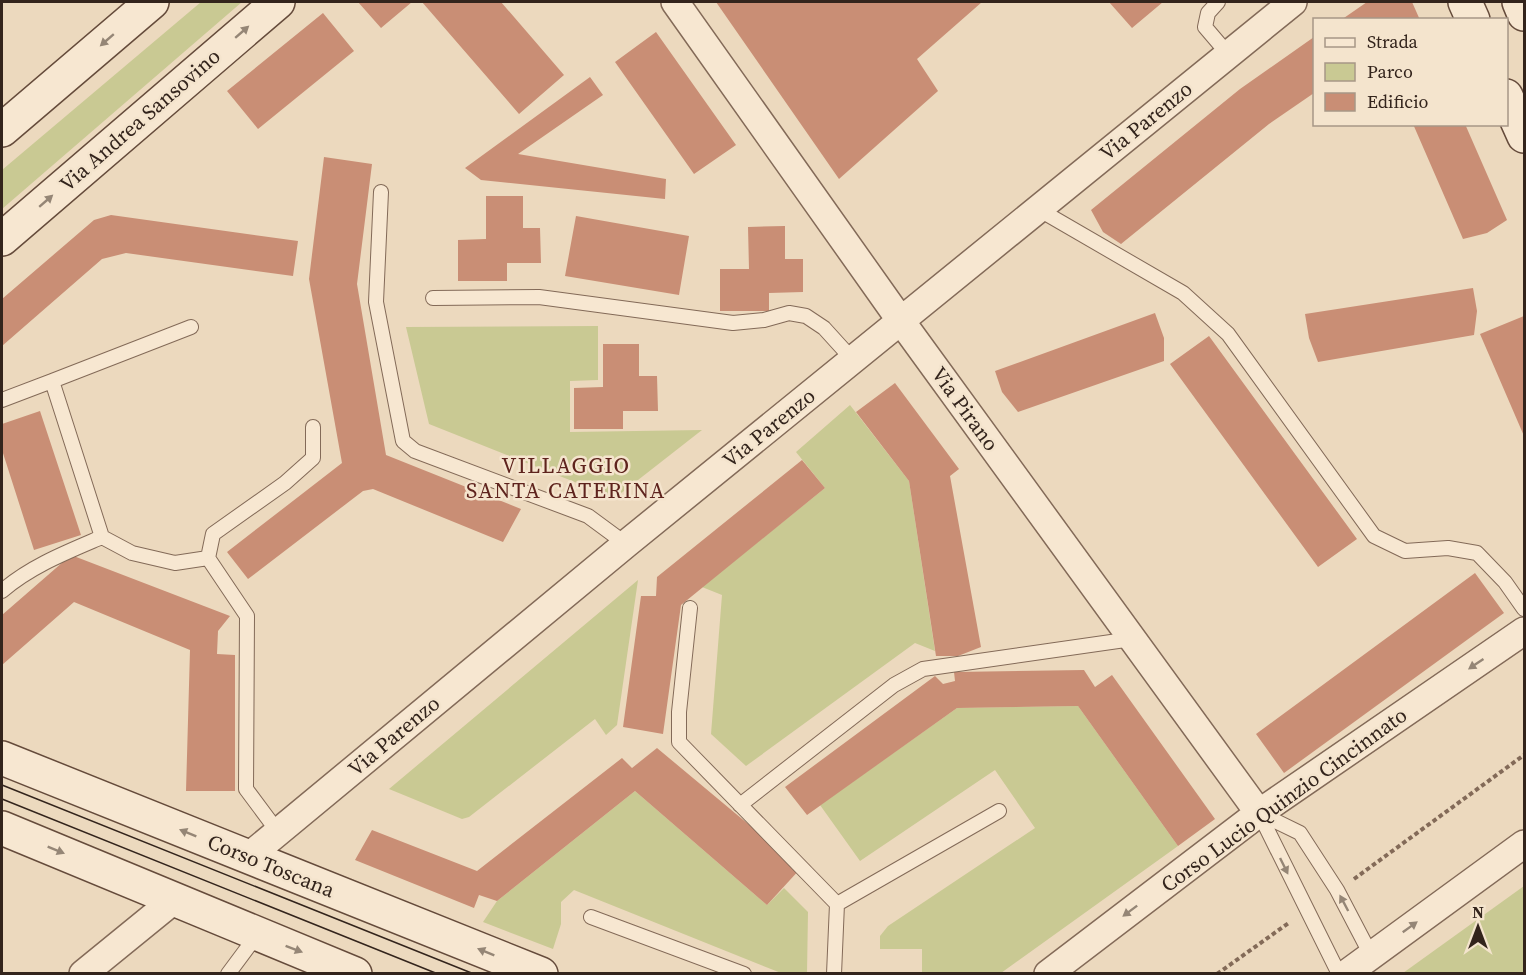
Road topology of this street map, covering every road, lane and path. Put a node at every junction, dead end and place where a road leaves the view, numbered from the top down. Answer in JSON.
{"nodes":[{"id":1,"x":152,"y":2,"type":"edge"},
{"id":2,"x":278,"y":2,"type":"edge"},
{"id":3,"x":675,"y":2,"type":"edge"},
{"id":4,"x":1218,"y":2,"type":"edge"},
{"id":5,"x":1293,"y":2,"type":"edge"},
{"id":6,"x":1465,"y":2,"type":"edge"},
{"id":7,"x":1519,"y":2,"type":"edge"},
{"id":8,"x":1524,"y":14,"type":"edge"},
{"id":9,"x":1472,"y":18,"type":"edge"},
{"id":10,"x":1228,"y":54,"type":"junction"},
{"id":11,"x":1508,"y":100,"type":"edge"},
{"id":12,"x":2,"y":130,"type":"edge"},
{"id":13,"x":1524,"y":136,"type":"edge"},
{"id":14,"x":381,"y":192,"type":"dead end"},
{"id":15,"x":1038,"y":209,"type":"junction"},
{"id":16,"x":2,"y":239,"type":"edge"},
{"id":17,"x":433,"y":298,"type":"dead end"},
{"id":18,"x":901,"y":321,"type":"junction"},
{"id":19,"x":191,"y":327,"type":"dead end"},
{"id":20,"x":853,"y":360,"type":"junction"},
{"id":21,"x":52,"y":381,"type":"junction"},
{"id":22,"x":2,"y":400,"type":"edge"},
{"id":23,"x":313,"y":427,"type":"dead end"},
{"id":24,"x":102,"y":537,"type":"junction"},
{"id":25,"x":626,"y":544,"type":"junction"},
{"id":26,"x":208,"y":558,"type":"junction"},
{"id":27,"x":2,"y":591,"type":"edge"},
{"id":28,"x":690,"y":608,"type":"dead end"},
{"id":29,"x":1524,"y":609,"type":"edge"},
{"id":30,"x":1524,"y":631,"type":"edge"},
{"id":31,"x":1132,"y":639,"type":"junction"},
{"id":32,"x":1524,"y":755,"type":"edge"},
{"id":33,"x":2,"y":758,"type":"edge"},
{"id":34,"x":740,"y":805,"type":"junction"},
{"id":35,"x":999,"y":811,"type":"dead end"},
{"id":36,"x":1259,"y":813,"type":"junction"},
{"id":37,"x":2,"y":828,"type":"edge"},
{"id":38,"x":278,"y":832,"type":"junction"},
{"id":39,"x":1524,"y":844,"type":"edge"},
{"id":40,"x":248,"y":857,"type":"junction"},
{"id":41,"x":1337,"y":890,"type":"junction"},
{"id":42,"x":175,"y":899,"type":"junction"},
{"id":43,"x":837,"y":904,"type":"junction"},
{"id":44,"x":1306,"y":911,"type":"junction"},
{"id":45,"x":591,"y":918,"type":"dead end"},
{"id":46,"x":257,"y":935,"type":"junction"},
{"id":47,"x":1371,"y":955,"type":"junction"},
{"id":48,"x":83,"y":974,"type":"edge"},
{"id":49,"x":228,"y":974,"type":"edge"},
{"id":50,"x":356,"y":974,"type":"edge"},
{"id":51,"x":541,"y":974,"type":"edge"},
{"id":52,"x":744,"y":974,"type":"edge"},
{"id":53,"x":834,"y":974,"type":"edge"},
{"id":54,"x":1048,"y":974,"type":"edge"},
{"id":55,"x":1217,"y":974,"type":"edge"},
{"id":56,"x":1339,"y":974,"type":"edge"},
{"id":57,"x":1346,"y":974,"type":"edge"}],
"edges":[{"from":1,"to":12,"type":"street","one_way":true},
{"from":16,"to":2,"type":"street","name":"Via Andrea Sansovino","one_way":true},
{"from":3,"to":18,"type":"street","name":"Via Pirano"},
{"from":4,"to":10,"type":"lane"},
{"from":5,"to":10,"type":"street","name":"Via Parenzo"},
{"from":6,"to":9,"type":"street"},
{"from":7,"to":8,"type":"street"},
{"from":10,"to":15,"type":"street","name":"Via Parenzo"},
{"from":11,"to":13,"type":"street"},
{"from":14,"to":25,"type":"lane"},
{"from":15,"to":18,"type":"street","name":"Via Parenzo"},
{"from":15,"to":29,"type":"lane"},
{"from":17,"to":20,"type":"lane"},
{"from":18,"to":20,"type":"street","name":"Via Parenzo"},
{"from":18,"to":31,"type":"street","name":"Via Pirano"},
{"from":19,"to":21,"type":"lane"},
{"from":20,"to":25,"type":"street","name":"Via Parenzo"},
{"from":21,"to":22,"type":"lane"},
{"from":21,"to":24,"type":"lane"},
{"from":23,"to":26,"type":"lane"},
{"from":24,"to":26,"type":"lane"},
{"from":24,"to":27,"type":"lane"},
{"from":25,"to":38,"type":"street","name":"Via Parenzo"},
{"from":26,"to":38,"type":"lane"},
{"from":28,"to":34,"type":"lane"},
{"from":30,"to":36,"type":"street","name":"Corso Lucio Quinzio Cincinnato","one_way":true},
{"from":31,"to":34,"type":"lane"},
{"from":31,"to":36,"type":"street","name":"Via Pirano"},
{"from":32,"to":41,"type":"path"},
{"from":40,"to":33,"type":"street","name":"Corso Toscana","one_way":true},
{"from":34,"to":43,"type":"lane"},
{"from":35,"to":43,"type":"lane"},
{"from":36,"to":41,"type":"lane"},
{"from":36,"to":44,"type":"lane","one_way":true},
{"from":36,"to":54,"type":"street","name":"Corso Lucio Quinzio Cincinnato","one_way":true},
{"from":37,"to":42,"type":"street","one_way":true},
{"from":38,"to":40,"type":"street","name":"Via Parenzo"},
{"from":47,"to":39,"type":"street","one_way":true},
{"from":51,"to":40,"type":"street","name":"Corso Toscana","one_way":true},
{"from":47,"to":41,"type":"lane","one_way":true},
{"from":42,"to":46,"type":"street"},
{"from":42,"to":48,"type":"street"},
{"from":43,"to":53,"type":"lane"},
{"from":44,"to":55,"type":"path"},
{"from":44,"to":56,"type":"lane"},
{"from":45,"to":52,"type":"lane"},
{"from":46,"to":49,"type":"lane"},
{"from":46,"to":50,"type":"street","one_way":true},
{"from":47,"to":57,"type":"street"}]}
